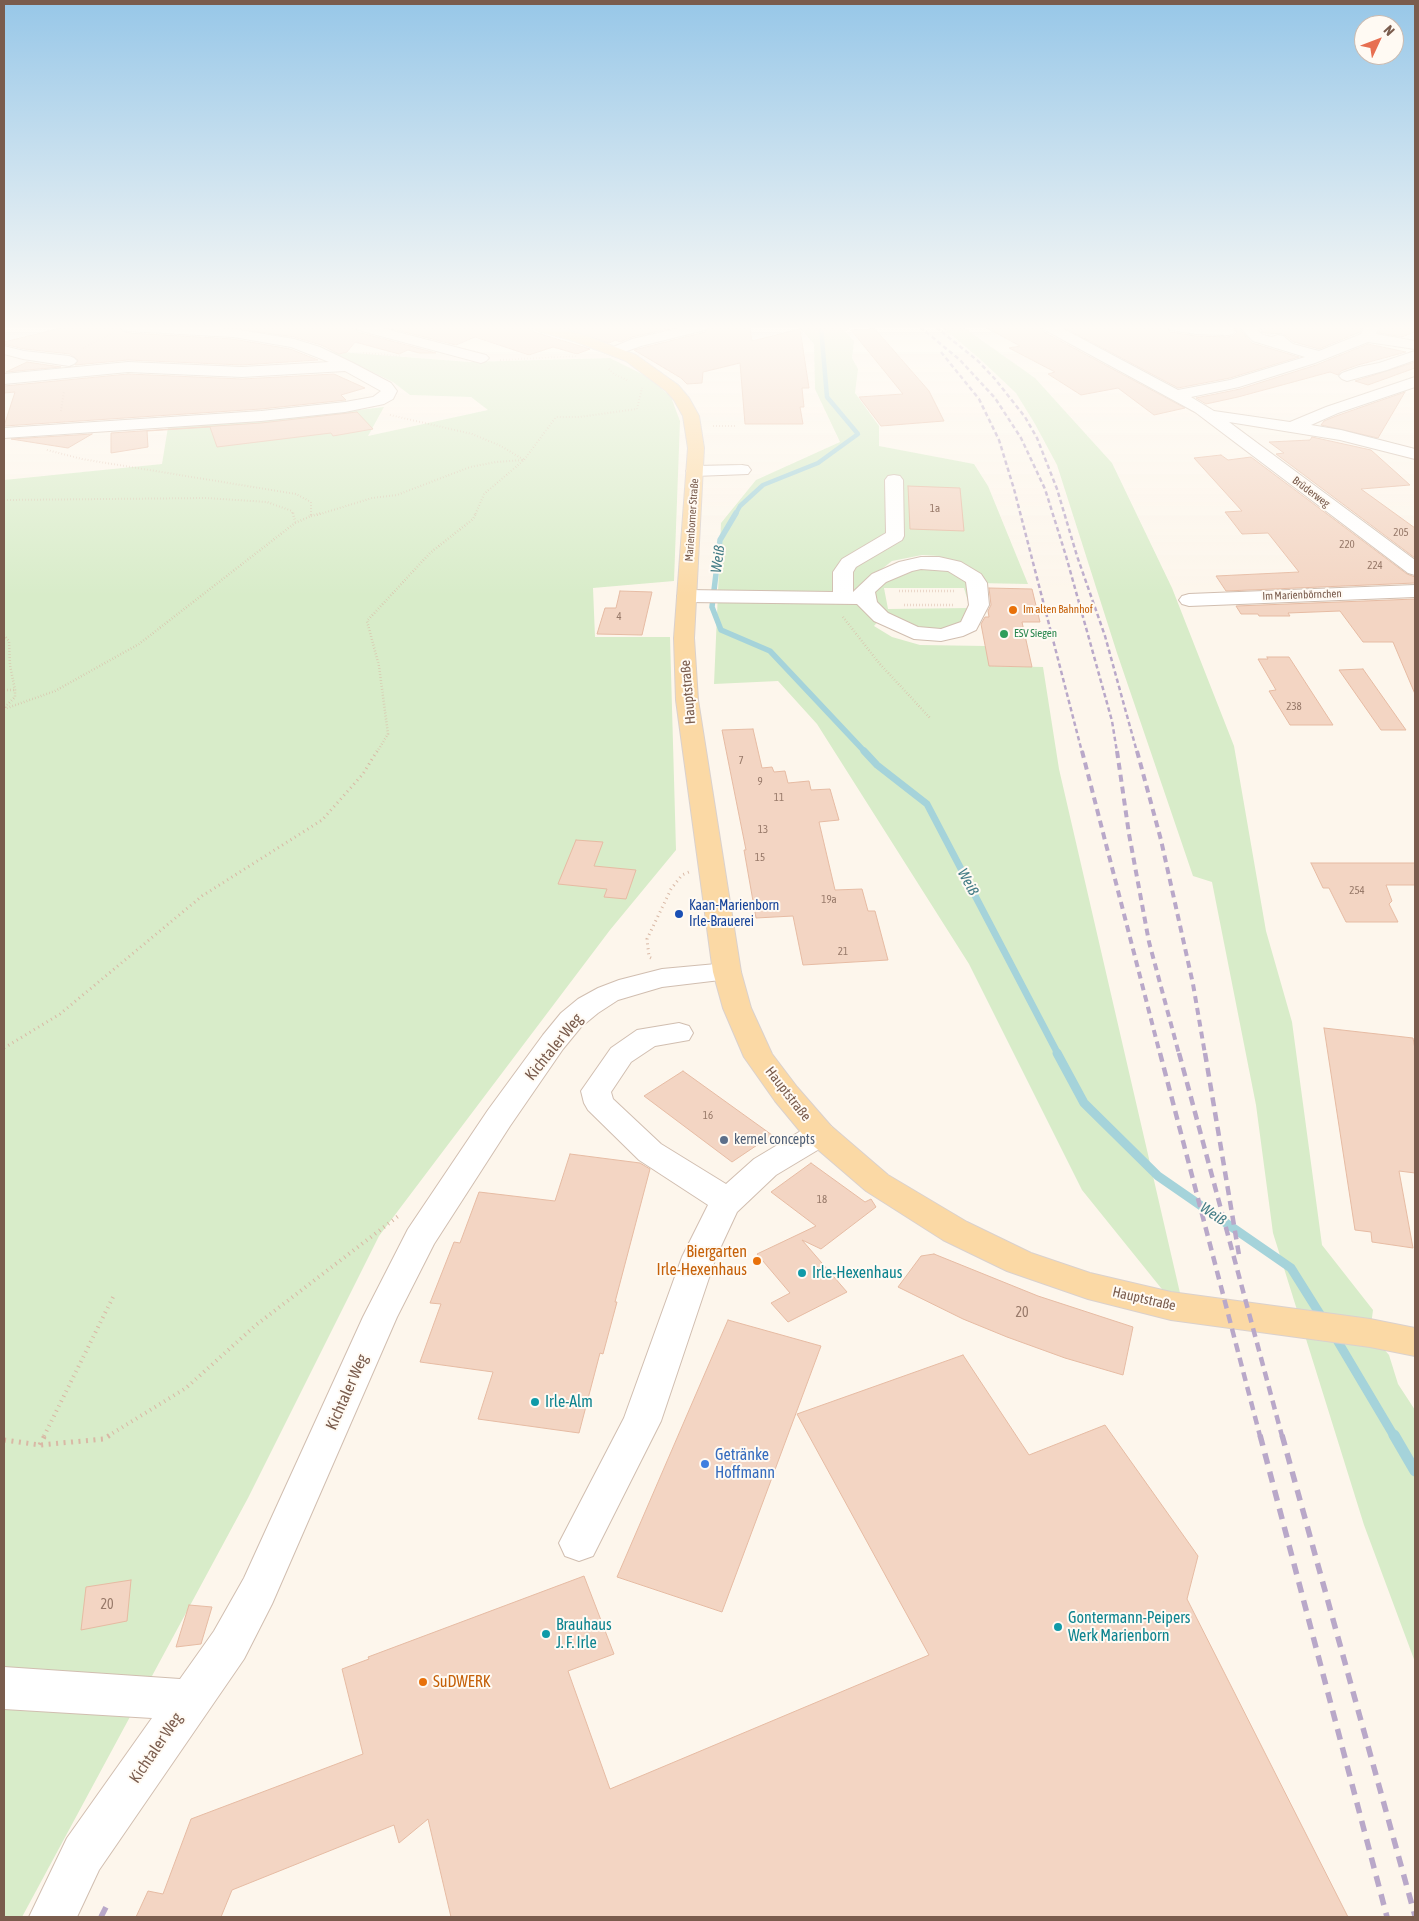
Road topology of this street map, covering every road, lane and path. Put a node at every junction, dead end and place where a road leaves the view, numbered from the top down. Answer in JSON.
{"nodes":[{"id":1,"x":251,"y":417,"type":"edge"},
{"id":2,"x":398,"y":417,"type":"edge"},
{"id":3,"x":582,"y":417,"type":"edge"},
{"id":4,"x":691,"y":417,"type":"edge"},
{"id":5,"x":1211,"y":417,"type":"edge"},
{"id":6,"x":1230,"y":417,"type":"edge"},
{"id":7,"x":1317,"y":417,"type":"edge"},
{"id":8,"x":1293,"y":427,"type":"junction"},
{"id":9,"x":4,"y":433,"type":"edge"},
{"id":10,"x":4,"y":441,"type":"edge"},
{"id":11,"x":47,"y":450,"type":"joint"},
{"id":12,"x":1414,"y":452,"type":"edge"},
{"id":13,"x":524,"y":460,"type":"junction"},
{"id":14,"x":742,"y":470,"type":"dead end"},
{"id":15,"x":695,"y":471,"type":"junction"},
{"id":16,"x":894,"y":480,"type":"dead end"},
{"id":17,"x":4,"y":500,"type":"edge"},
{"id":18,"x":311,"y":516,"type":"junction"},
{"id":19,"x":1365,"y":520,"type":"dead end"},
{"id":20,"x":295,"y":522,"type":"junction"},
{"id":21,"x":1415,"y":558,"type":"edge"},
{"id":22,"x":1415,"y":570,"type":"edge"},
{"id":23,"x":893,"y":591,"type":"dead end"},
{"id":24,"x":1415,"y":591,"type":"edge"},
{"id":25,"x":695,"y":596,"type":"junction"},
{"id":26,"x":843,"y":598,"type":"junction"},
{"id":27,"x":865,"y":598,"type":"junction"},
{"id":28,"x":979,"y":598,"type":"junction"},
{"id":29,"x":1189,"y":600,"type":"dead end"},
{"id":30,"x":896,"y":605,"type":"dead end"},
{"id":31,"x":4,"y":635,"type":"edge"},
{"id":32,"x":4,"y":690,"type":"edge"},
{"id":33,"x":15,"y":690,"type":"junction"},
{"id":34,"x":4,"y":708,"type":"edge"},
{"id":35,"x":931,"y":719,"type":"dead end"},
{"id":36,"x":712,"y":862,"type":"junction"},
{"id":37,"x":727,"y":972,"type":"junction"},
{"id":38,"x":662,"y":978,"type":"junction"},
{"id":39,"x":679,"y":1032,"type":"dead end"},
{"id":40,"x":4,"y":1048,"type":"edge"},
{"id":41,"x":820,"y":1134,"type":"junction"},
{"id":42,"x":727,"y":1201,"type":"junction"},
{"id":43,"x":408,"y":1210,"type":"dead end"},
{"id":44,"x":113,"y":1297,"type":"dead end"},
{"id":45,"x":1415,"y":1342,"type":"edge"},
{"id":46,"x":4,"y":1440,"type":"edge"},
{"id":47,"x":40,"y":1445,"type":"junction"},
{"id":48,"x":579,"y":1543,"type":"dead end"},
{"id":49,"x":4,"y":1688,"type":"edge"},
{"id":50,"x":188,"y":1700,"type":"junction"},
{"id":51,"x":53,"y":1917,"type":"edge"}],
"edges":[{"from":1,"to":9,"type":"street"},
{"from":2,"to":13,"type":"path"},
{"from":3,"to":13,"type":"path"},
{"from":4,"to":15,"type":"main road","name":"Marienborner Straße"},
{"from":5,"to":22,"type":"street","name":"Brüderweg"},
{"from":6,"to":8,"type":"street"},
{"from":7,"to":8,"type":"street"},
{"from":8,"to":12,"type":"street"},
{"from":10,"to":11,"type":"street"},
{"from":11,"to":18,"type":"path"},
{"from":13,"to":18,"type":"path"},
{"from":13,"to":40,"type":"path"},
{"from":14,"to":15,"type":"street"},
{"from":15,"to":25,"type":"main road","name":"Marienborner Straße"},
{"from":16,"to":26,"type":"street"},
{"from":17,"to":20,"type":"path"},
{"from":18,"to":20,"type":"path"},
{"from":19,"to":21,"type":"street"},
{"from":20,"to":34,"type":"path"},
{"from":23,"to":28,"type":"path"},
{"from":24,"to":29,"type":"street","name":"Im Marienbörnchen"},
{"from":25,"to":26,"type":"street"},
{"from":25,"to":36,"type":"main road","name":"Hauptstraße"},
{"from":26,"to":27,"type":"street"},
{"from":26,"to":35,"type":"path"},
{"from":27,"to":28,"type":"street"},
{"from":27,"to":28,"type":"street"},
{"from":28,"to":30,"type":"path"},
{"from":31,"to":33,"type":"path"},
{"from":32,"to":33,"type":"path"},
{"from":33,"to":34,"type":"path"},
{"from":36,"to":37,"type":"main road","name":"Hauptstraße"},
{"from":36,"to":38,"type":"path"},
{"from":37,"to":38,"type":"street","name":"Kichtaler Weg"},
{"from":37,"to":41,"type":"main road","name":"Hauptstraße"},
{"from":38,"to":50,"type":"street","name":"Kichtaler Weg"},
{"from":39,"to":42,"type":"street"},
{"from":41,"to":42,"type":"street"},
{"from":41,"to":45,"type":"main road","name":"Hauptstraße"},
{"from":42,"to":48,"type":"street"},
{"from":43,"to":47,"type":"path"},
{"from":44,"to":47,"type":"path"},
{"from":46,"to":47,"type":"path"},
{"from":49,"to":50,"type":"street"},
{"from":50,"to":51,"type":"street","name":"Kichtaler Weg"}]}
